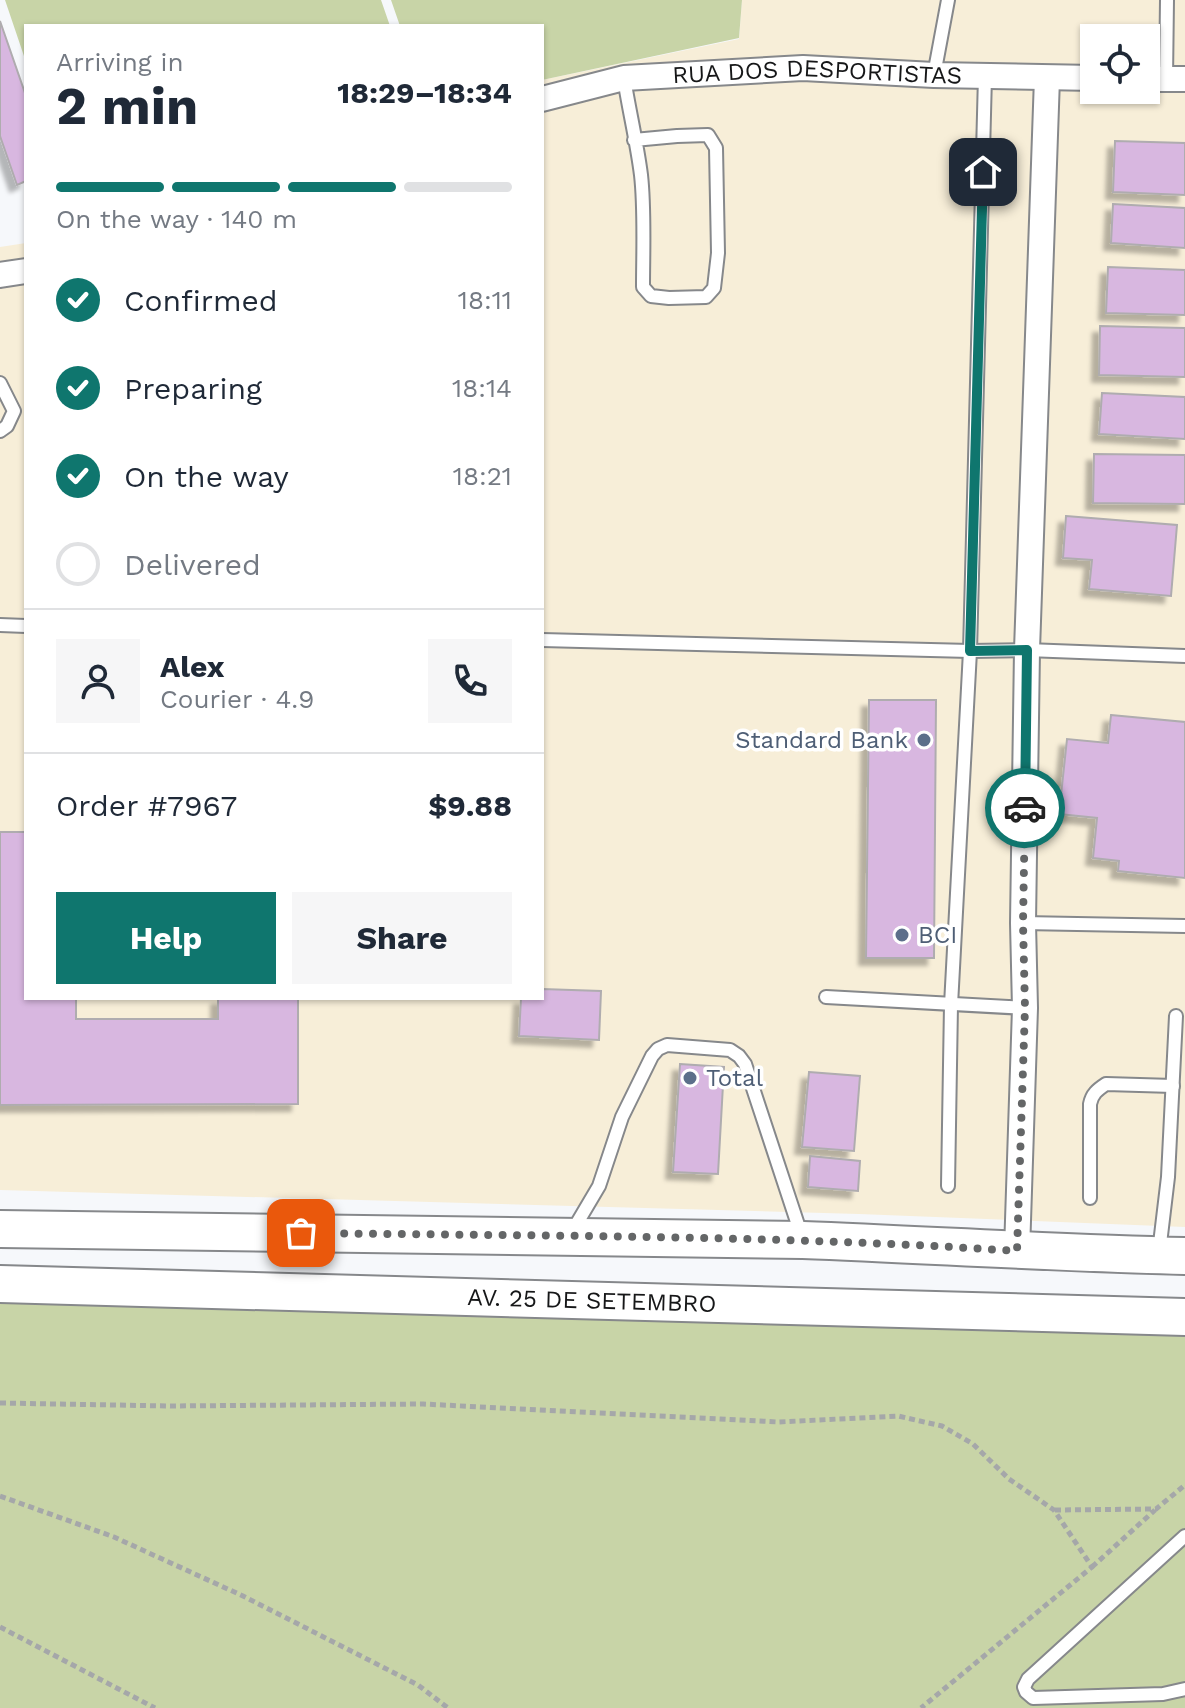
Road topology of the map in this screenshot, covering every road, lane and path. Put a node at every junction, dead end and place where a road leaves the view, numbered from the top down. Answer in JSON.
{"nodes":[{"id":1,"x":948,"y":0,"type":"edge"},
{"id":2,"x":1167,"y":0,"type":"edge"},
{"id":3,"x":934,"y":75,"type":"junction"},
{"id":4,"x":985,"y":76,"type":"junction"},
{"id":5,"x":624,"y":78,"type":"junction"},
{"id":6,"x":1047,"y":78,"type":"junction"},
{"id":7,"x":1080,"y":78,"type":"edge"},
{"id":8,"x":1166,"y":79,"type":"edge"},
{"id":9,"x":544,"y":98,"type":"edge"},
{"id":10,"x":634,"y":140,"type":"junction"},
{"id":11,"x":24,"y":271,"type":"edge"},
{"id":12,"x":0,"y":275,"type":"edge"},
{"id":13,"x":0,"y":383,"type":"edge"},
{"id":14,"x":0,"y":431,"type":"edge"},
{"id":15,"x":0,"y":625,"type":"edge"},
{"id":16,"x":24,"y":626,"type":"edge"},
{"id":17,"x":544,"y":640,"type":"edge"},
{"id":18,"x":1027,"y":650,"type":"junction"},
{"id":19,"x":970,"y":651,"type":"junction"},
{"id":20,"x":1185,"y":656,"type":"edge"},
{"id":21,"x":1023,"y":923,"type":"junction"},
{"id":22,"x":1185,"y":926,"type":"edge"},
{"id":23,"x":826,"y":997,"type":"dead end"},
{"id":24,"x":951,"y":1005,"type":"junction"},
{"id":25,"x":1025,"y":1008,"type":"junction"},
{"id":26,"x":1176,"y":1016,"type":"dead end"},
{"id":27,"x":1173,"y":1086,"type":"junction"},
{"id":28,"x":948,"y":1186,"type":"dead end"},
{"id":29,"x":1090,"y":1198,"type":"dead end"},
{"id":30,"x":0,"y":1229,"type":"edge"},
{"id":31,"x":569,"y":1236,"type":"junction"},
{"id":32,"x":803,"y":1240,"type":"junction"},
{"id":33,"x":1017,"y":1251,"type":"junction"},
{"id":34,"x":1172,"y":1256,"type":"edge"},
{"id":35,"x":0,"y":1284,"type":"edge"},
{"id":36,"x":1185,"y":1317,"type":"edge"},
{"id":37,"x":0,"y":1403,"type":"edge"},
{"id":38,"x":1185,"y":1485,"type":"edge"},
{"id":39,"x":0,"y":1496,"type":"edge"},
{"id":40,"x":1156,"y":1509,"type":"junction"},
{"id":41,"x":1054,"y":1510,"type":"junction"},
{"id":42,"x":1185,"y":1536,"type":"edge"},
{"id":43,"x":1092,"y":1567,"type":"junction"},
{"id":44,"x":0,"y":1627,"type":"edge"},
{"id":45,"x":1185,"y":1689,"type":"edge"},
{"id":46,"x":155,"y":1708,"type":"edge"},
{"id":47,"x":448,"y":1708,"type":"edge"},
{"id":48,"x":921,"y":1708,"type":"edge"}],
"edges":[{"from":1,"to":3,"type":"lane"},
{"from":2,"to":8,"type":"lane"},
{"from":3,"to":4,"type":"street","name":"RUA DOS DESPORTISTAS"},
{"from":3,"to":5,"type":"street","name":"RUA DOS DESPORTISTAS"},
{"from":4,"to":6,"type":"street","name":"RUA DOS DESPORTISTAS"},
{"from":4,"to":19,"type":"lane"},
{"from":5,"to":9,"type":"street","name":"RUA DOS DESPORTISTAS"},
{"from":5,"to":10,"type":"lane"},
{"from":6,"to":7,"type":"street","name":"RUA DOS DESPORTISTAS"},
{"from":6,"to":18,"type":"street"},
{"from":10,"to":10,"type":"lane"},
{"from":11,"to":12,"type":"street"},
{"from":13,"to":14,"type":"lane"},
{"from":15,"to":16,"type":"lane"},
{"from":17,"to":19,"type":"lane"},
{"from":18,"to":19,"type":"lane"},
{"from":18,"to":20,"type":"lane"},
{"from":18,"to":21,"type":"street"},
{"from":19,"to":24,"type":"lane"},
{"from":21,"to":22,"type":"lane"},
{"from":21,"to":25,"type":"street"},
{"from":23,"to":24,"type":"lane"},
{"from":24,"to":25,"type":"lane"},
{"from":24,"to":28,"type":"lane"},
{"from":25,"to":33,"type":"street"},
{"from":26,"to":27,"type":"lane"},
{"from":27,"to":29,"type":"lane"},
{"from":27,"to":34,"type":"lane"},
{"from":30,"to":31,"type":"main road"},
{"from":31,"to":32,"type":"main road"},
{"from":31,"to":32,"type":"lane"},
{"from":32,"to":33,"type":"main road"},
{"from":33,"to":34,"type":"main road"},
{"from":35,"to":36,"type":"main road","name":"AV. 25 DE SETEMBRO"},
{"from":37,"to":41,"type":"path"},
{"from":38,"to":40,"type":"path"},
{"from":39,"to":47,"type":"path"},
{"from":40,"to":41,"type":"path"},
{"from":40,"to":43,"type":"path"},
{"from":41,"to":43,"type":"path"},
{"from":42,"to":45,"type":"lane"},
{"from":43,"to":48,"type":"path"},
{"from":44,"to":46,"type":"path"}]}
